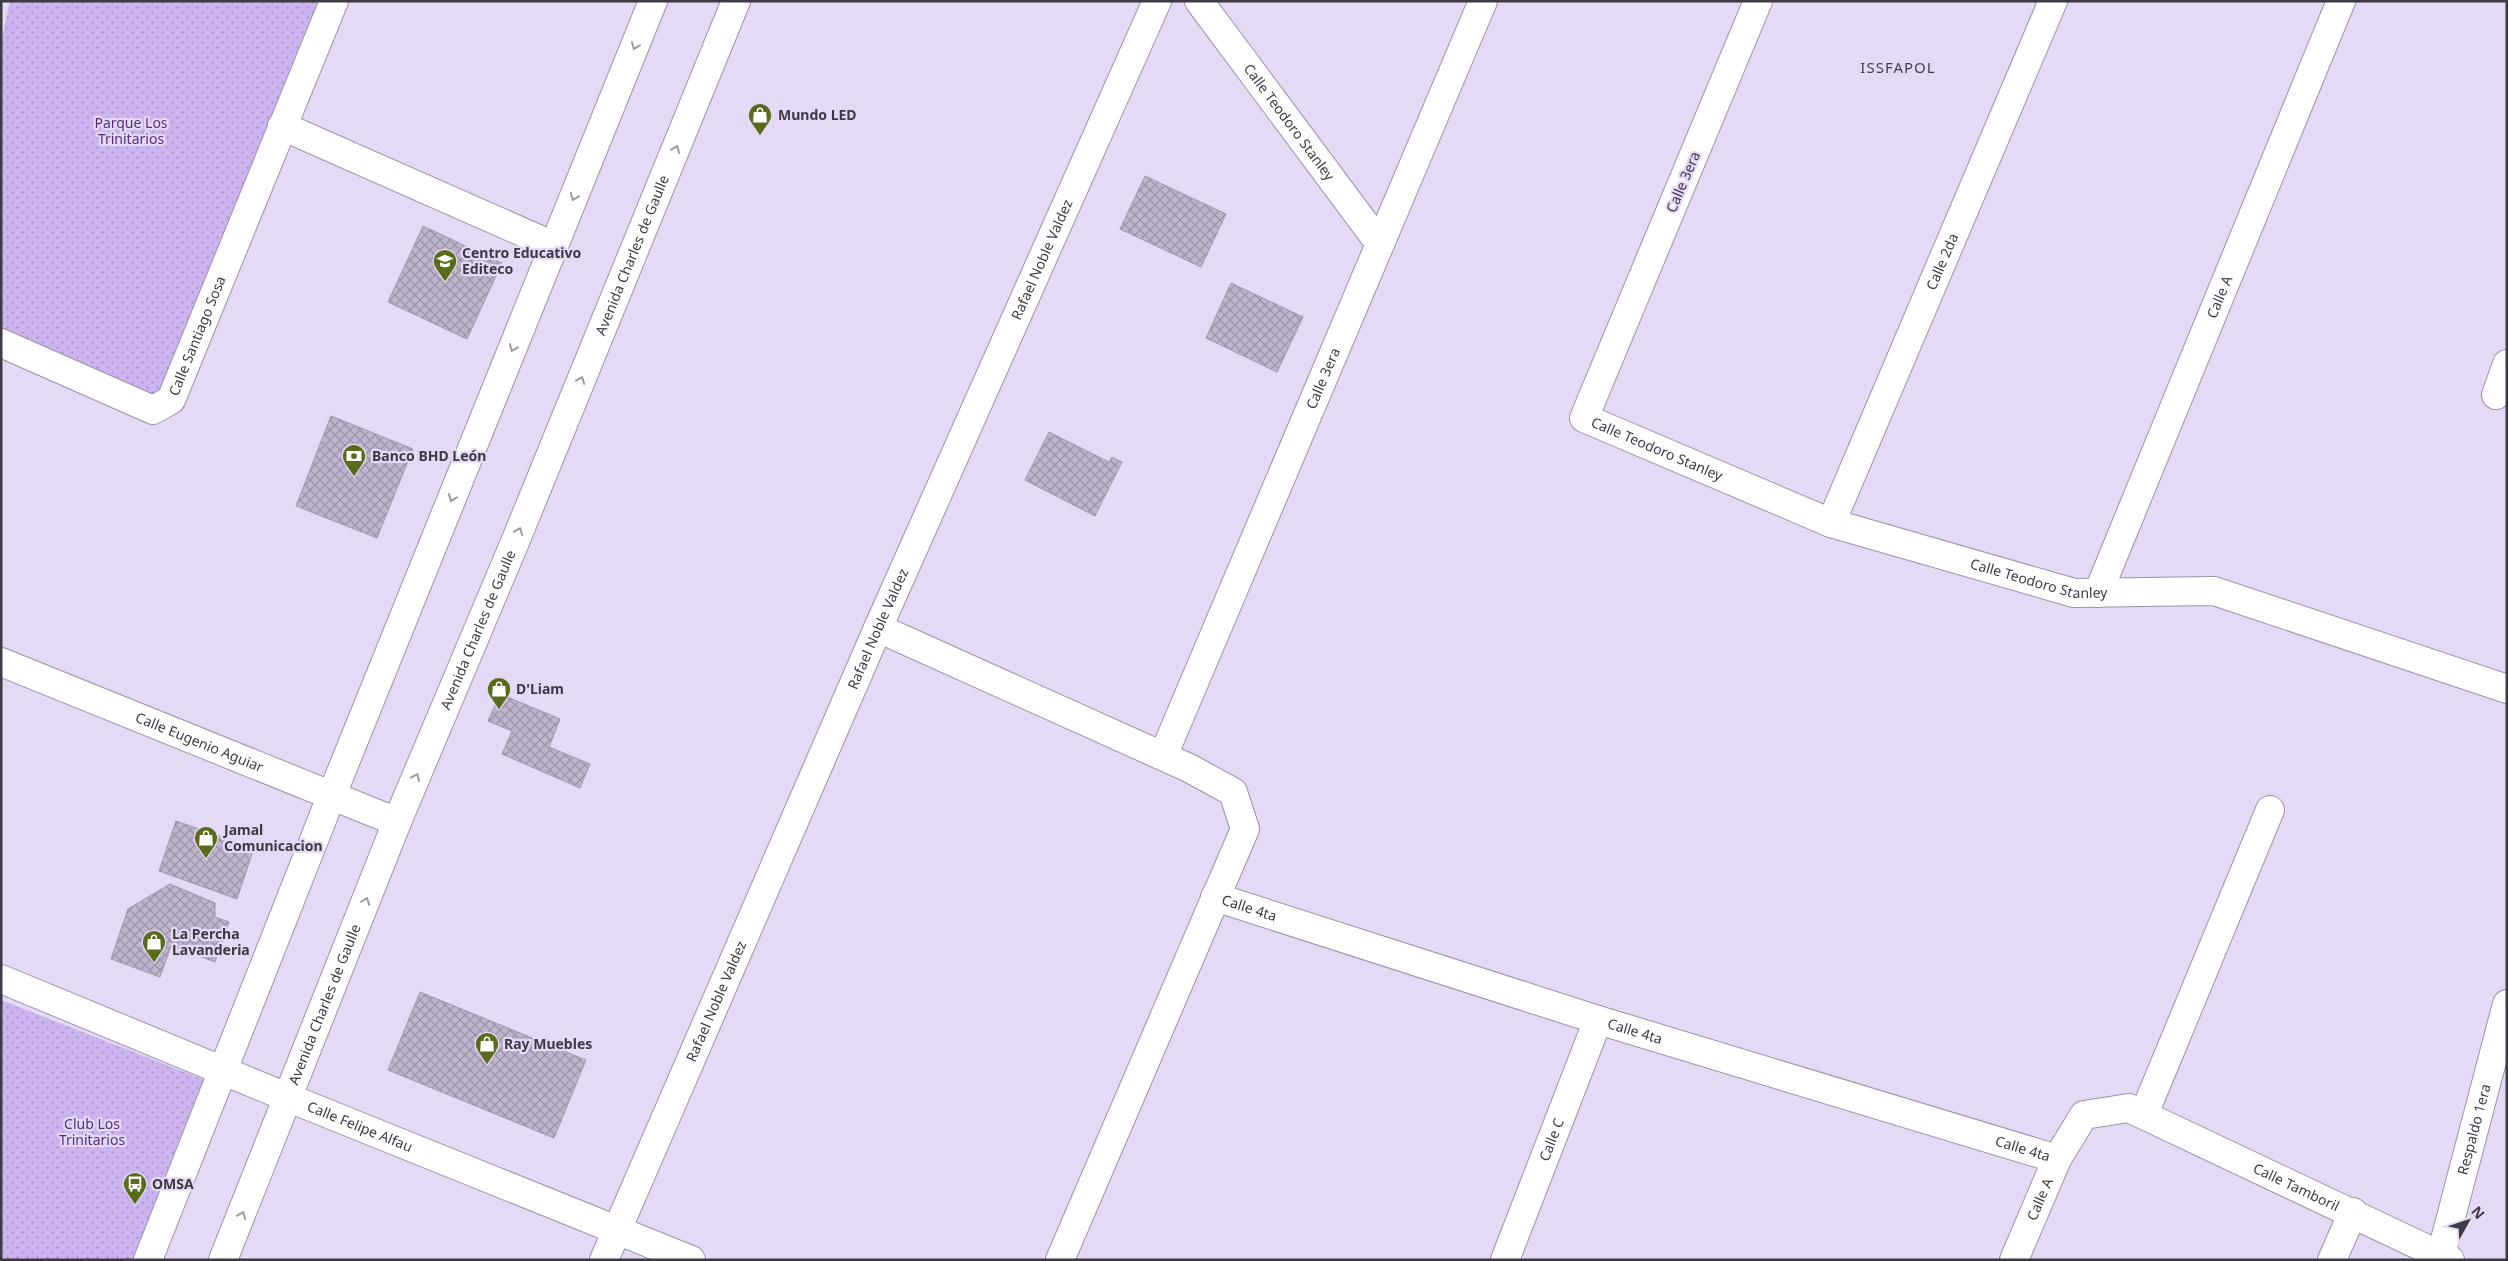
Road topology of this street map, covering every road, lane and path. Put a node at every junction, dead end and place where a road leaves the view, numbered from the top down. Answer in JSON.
{"nodes":[{"id":1,"x":334,"y":1,"type":"edge"},
{"id":2,"x":653,"y":1,"type":"edge"},
{"id":3,"x":736,"y":1,"type":"edge"},
{"id":4,"x":1157,"y":1,"type":"edge"},
{"id":5,"x":1199,"y":1,"type":"edge"},
{"id":6,"x":1483,"y":1,"type":"edge"},
{"id":7,"x":1758,"y":1,"type":"edge"},
{"id":8,"x":2052,"y":1,"type":"edge"},
{"id":9,"x":2342,"y":1,"type":"edge"},
{"id":10,"x":282,"y":126,"type":"junction"},
{"id":11,"x":1380,"y":244,"type":"junction"},
{"id":12,"x":554,"y":246,"type":"junction"},
{"id":13,"x":1,"y":342,"type":"edge"},
{"id":14,"x":2507,"y":364,"type":"edge"},
{"id":15,"x":2496,"y":395,"type":"dead end"},
{"id":16,"x":1584,"y":418,"type":"joint"},
{"id":17,"x":1831,"y":523,"type":"junction"},
{"id":18,"x":2098,"y":593,"type":"junction"},
{"id":19,"x":878,"y":628,"type":"junction"},
{"id":20,"x":1,"y":662,"type":"edge"},
{"id":21,"x":2507,"y":689,"type":"edge"},
{"id":22,"x":1163,"y":756,"type":"junction"},
{"id":23,"x":331,"y":797,"type":"junction"},
{"id":24,"x":2270,"y":810,"type":"dead end"},
{"id":25,"x":397,"y":822,"type":"junction"},
{"id":26,"x":1215,"y":896,"type":"junction"},
{"id":27,"x":1,"y":979,"type":"edge"},
{"id":28,"x":2507,"y":1004,"type":"edge"},
{"id":29,"x":1598,"y":1020,"type":"junction"},
{"id":30,"x":222,"y":1070,"type":"junction"},
{"id":31,"x":289,"y":1098,"type":"junction"},
{"id":32,"x":2144,"y":1114,"type":"junction"},
{"id":33,"x":2057,"y":1159,"type":"junction"},
{"id":34,"x":2353,"y":1212,"type":"junction"},
{"id":35,"x":616,"y":1230,"type":"junction"},
{"id":36,"x":2446,"y":1257,"type":"edge"},
{"id":37,"x":148,"y":1260,"type":"edge"},
{"id":38,"x":223,"y":1260,"type":"edge"},
{"id":39,"x":604,"y":1260,"type":"edge"},
{"id":40,"x":691,"y":1260,"type":"edge"},
{"id":41,"x":1060,"y":1260,"type":"edge"},
{"id":42,"x":1505,"y":1260,"type":"edge"},
{"id":43,"x":2014,"y":1260,"type":"edge"},
{"id":44,"x":2332,"y":1260,"type":"edge"}],
"edges":[{"from":1,"to":10,"type":"street","name":"Calle Santiago Sosa"},
{"from":2,"to":12,"type":"street","one_way":true},
{"from":25,"to":3,"type":"street","name":"Avenida Charles de Gaulle","one_way":true},
{"from":4,"to":19,"type":"street","name":"Rafael Noble Valdez"},
{"from":5,"to":11,"type":"street","name":"Calle Teodoro Stanley"},
{"from":6,"to":11,"type":"street","name":"Calle 3era"},
{"from":7,"to":16,"type":"street","name":"Calle 3era"},
{"from":8,"to":17,"type":"street","name":"Calle 2da"},
{"from":9,"to":18,"type":"street","name":"Calle A"},
{"from":10,"to":12,"type":"street"},
{"from":10,"to":13,"type":"street","name":"Calle Santiago Sosa"},
{"from":11,"to":22,"type":"street","name":"Calle 3era"},
{"from":12,"to":23,"type":"street","one_way":true},
{"from":14,"to":15,"type":"street"},
{"from":16,"to":17,"type":"street","name":"Calle Teodoro Stanley"},
{"from":17,"to":18,"type":"street","name":"Calle Teodoro Stanley"},
{"from":18,"to":21,"type":"street","name":"Calle Teodoro Stanley"},
{"from":19,"to":22,"type":"street"},
{"from":19,"to":35,"type":"street","name":"Rafael Noble Valdez"},
{"from":20,"to":23,"type":"street","name":"Calle Eugenio Aguiar"},
{"from":22,"to":26,"type":"street"},
{"from":23,"to":25,"type":"street","name":"Calle Eugenio Aguiar"},
{"from":23,"to":30,"type":"street"},
{"from":24,"to":32,"type":"street"},
{"from":31,"to":25,"type":"street","name":"Avenida Charles de Gaulle","one_way":true},
{"from":26,"to":29,"type":"street","name":"Calle 4ta"},
{"from":26,"to":41,"type":"street"},
{"from":27,"to":30,"type":"street","name":"Calle Felipe Alfau"},
{"from":28,"to":36,"type":"street","name":"Respaldo 1era"},
{"from":29,"to":33,"type":"street","name":"Calle 4ta"},
{"from":29,"to":42,"type":"street","name":"Calle C"},
{"from":30,"to":31,"type":"street","name":"Calle Felipe Alfau"},
{"from":30,"to":37,"type":"street"},
{"from":31,"to":35,"type":"street","name":"Calle Felipe Alfau"},
{"from":38,"to":31,"type":"street","name":"Avenida Charles de Gaulle","one_way":true},
{"from":32,"to":33,"type":"street","name":"Calle A"},
{"from":32,"to":34,"type":"street","name":"Calle Tamboril"},
{"from":33,"to":43,"type":"street","name":"Calle A"},
{"from":34,"to":36,"type":"street","name":"Calle Tamboril"},
{"from":34,"to":44,"type":"street"},
{"from":35,"to":39,"type":"street","name":"Rafael Noble Valdez"},
{"from":35,"to":40,"type":"street","name":"Calle Felipe Alfau"}]}
